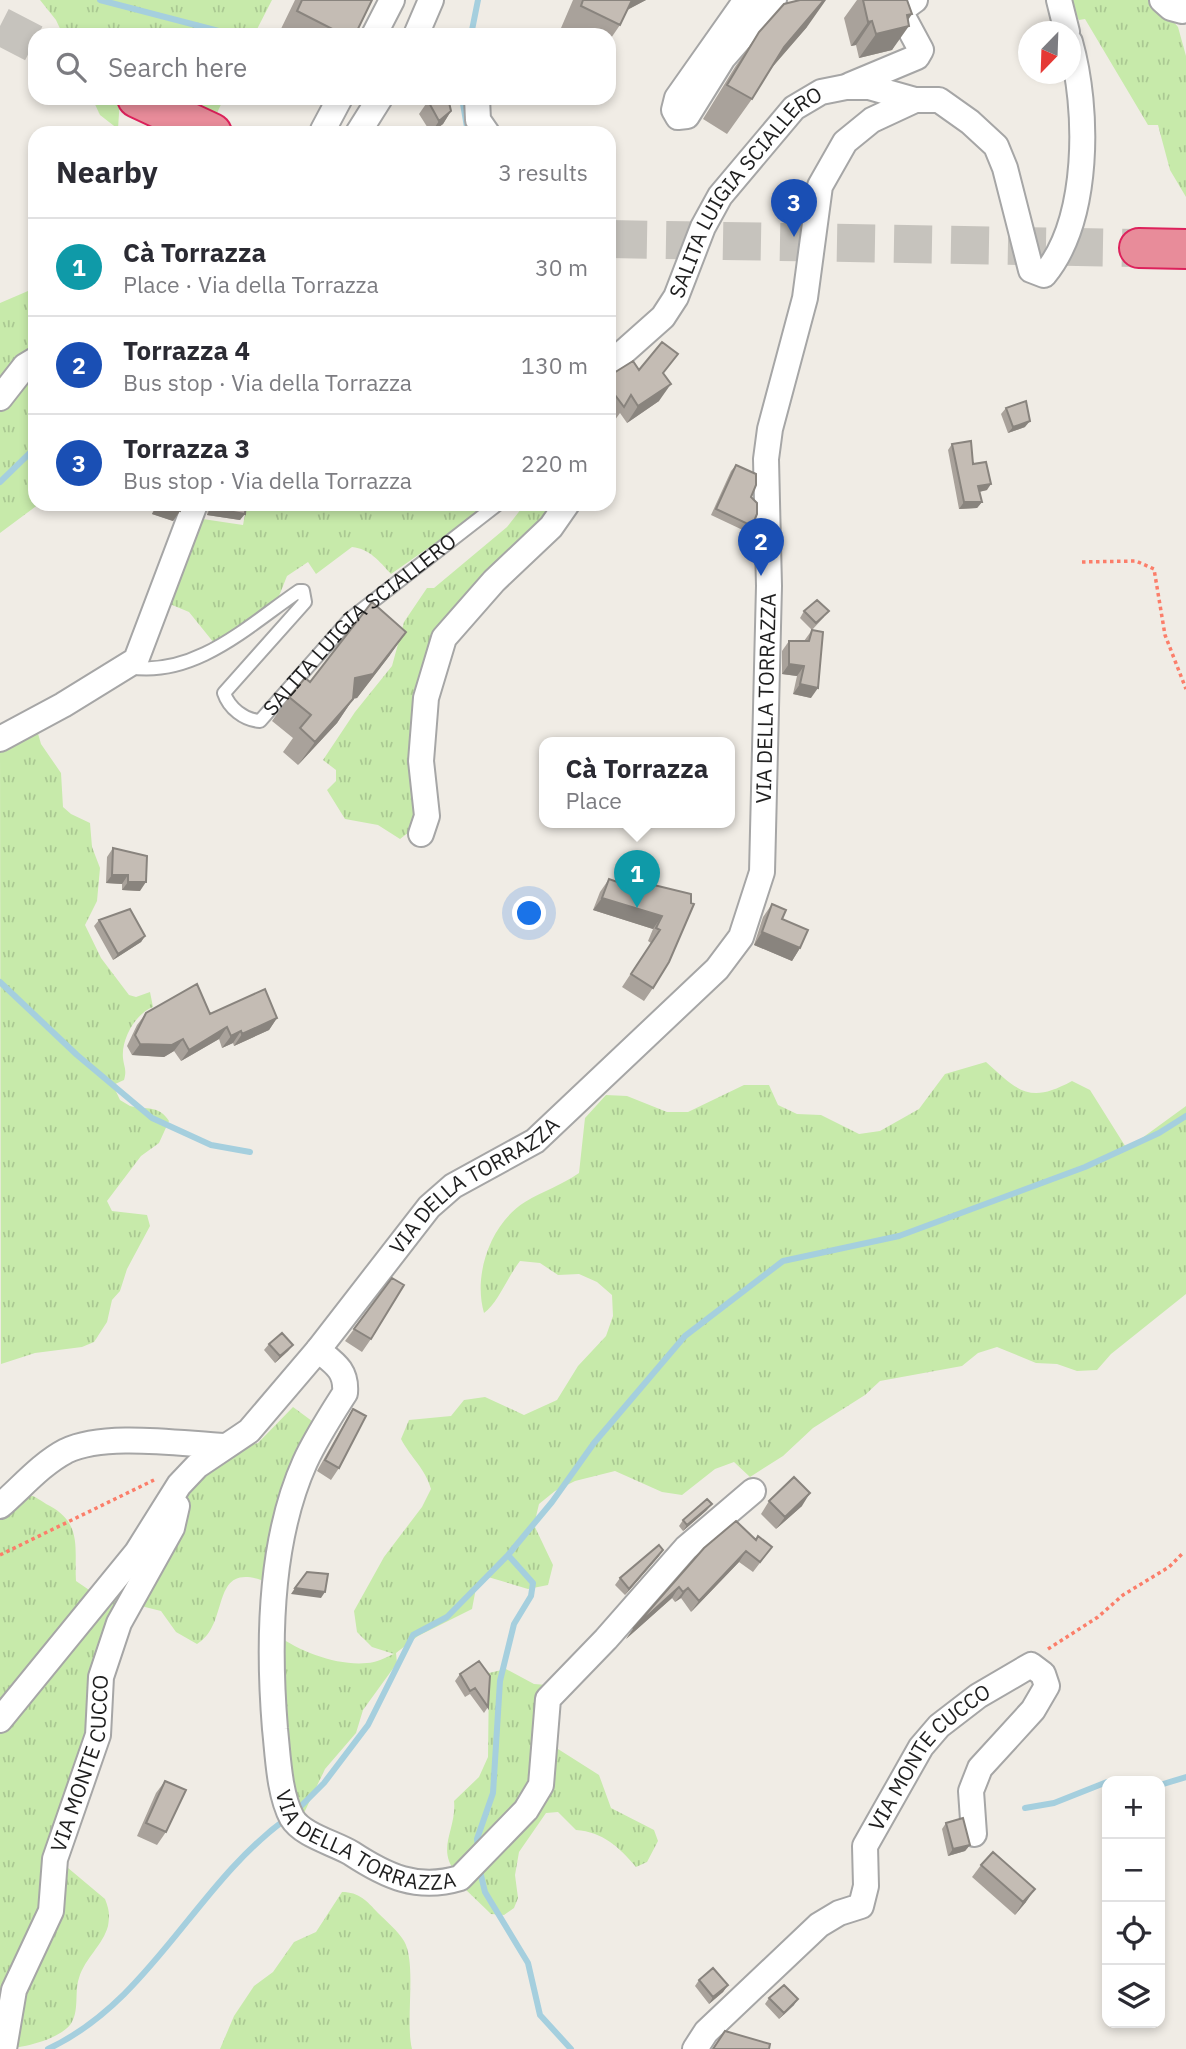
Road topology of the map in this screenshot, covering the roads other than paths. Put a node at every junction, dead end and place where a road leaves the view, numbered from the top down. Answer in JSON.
{"nodes":[{"id":1,"x":392,"y":0,"type":"edge"},
{"id":2,"x":431,"y":0,"type":"edge"},
{"id":3,"x":438,"y":0,"type":"edge"},
{"id":4,"x":746,"y":0,"type":"edge"},
{"id":5,"x":774,"y":0,"type":"edge"},
{"id":6,"x":915,"y":0,"type":"edge"},
{"id":7,"x":1059,"y":0,"type":"edge"},
{"id":8,"x":1162,"y":0,"type":"edge"},
{"id":9,"x":1186,"y":8,"type":"edge"},
{"id":10,"x":1065,"y":21,"type":"edge"},
{"id":11,"x":378,"y":28,"type":"edge"},
{"id":12,"x":418,"y":28,"type":"edge"},
{"id":13,"x":428,"y":28,"type":"edge"},
{"id":14,"x":1078,"y":84,"type":"edge"},
{"id":15,"x":846,"y":87,"type":"junction"},
{"id":16,"x":915,"y":100,"type":"junction"},
{"id":17,"x":152,"y":105,"type":"edge"},
{"id":18,"x":337,"y":105,"type":"edge"},
{"id":19,"x":376,"y":105,"type":"edge"},
{"id":20,"x":477,"y":105,"type":"edge"},
{"id":21,"x":197,"y":126,"type":"edge"},
{"id":22,"x":325,"y":126,"type":"edge"},
{"id":23,"x":362,"y":126,"type":"edge"},
{"id":24,"x":482,"y":126,"type":"edge"},
{"id":25,"x":1139,"y":248,"type":"tunnel mouth"},
{"id":26,"x":1186,"y":249,"type":"edge"},
{"id":27,"x":616,"y":359,"type":"edge"},
{"id":28,"x":28,"y":364,"type":"edge"},
{"id":29,"x":0,"y":398,"type":"edge"},
{"id":30,"x":192,"y":511,"type":"edge"},
{"id":31,"x":489,"y":511,"type":"edge"},
{"id":32,"x":562,"y":511,"type":"edge"},
{"id":33,"x":128,"y":667,"type":"junction"},
{"id":34,"x":0,"y":738,"type":"edge"},
{"id":35,"x":421,"y":834,"type":"dead end"},
{"id":36,"x":318,"y":1350,"type":"junction"},
{"id":37,"x":225,"y":1446,"type":"junction"},
{"id":38,"x":171,"y":1480,"type":"junction"},
{"id":39,"x":753,"y":1491,"type":"dead end"},
{"id":40,"x":0,"y":1506,"type":"edge"},
{"id":41,"x":0,"y":1720,"type":"edge"},
{"id":42,"x":974,"y":1834,"type":"dead end"},
{"id":43,"x":4,"y":2049,"type":"edge"},
{"id":44,"x":695,"y":2049,"type":"edge"}],
"edges":[{"from":1,"to":11,"type":"street"},
{"from":2,"to":12,"type":"street"},
{"from":3,"to":13,"type":"street"},
{"from":4,"to":5,"type":"street"},
{"from":6,"to":15,"type":"street"},
{"from":7,"to":10,"type":"street"},
{"from":8,"to":9,"type":"street"},
{"from":14,"to":16,"type":"street"},
{"from":15,"to":16,"type":"street","name":"SALITA LUIGIA SCIALLERO"},
{"from":15,"to":27,"type":"street","name":"SALITA LUIGIA SCIALLERO"},
{"from":16,"to":36,"type":"street","name":"VIA DELLA TORRAZZA"},
{"from":17,"to":21,"type":"highway"},
{"from":18,"to":22,"type":"street"},
{"from":19,"to":23,"type":"street"},
{"from":20,"to":24,"type":"street"},
{"from":25,"to":26,"type":"highway"},
{"from":28,"to":29,"type":"street"},
{"from":30,"to":33,"type":"street","name":"SALITA LUIGIA SCIALLERO"},
{"from":31,"to":33,"type":"lane","name":"SALITA LUIGIA SCIALLERO"},
{"from":32,"to":35,"type":"street"},
{"from":33,"to":34,"type":"street","name":"SALITA LUIGIA SCIALLERO"},
{"from":36,"to":37,"type":"street","name":"VIA DELLA TORRAZZA"},
{"from":36,"to":39,"type":"street","name":"VIA DELLA TORRAZZA"},
{"from":37,"to":38,"type":"street","name":"VIA DELLA TORRAZZA"},
{"from":37,"to":40,"type":"street"},
{"from":38,"to":41,"type":"street","name":"VIA DELLA TORRAZZA"},
{"from":38,"to":43,"type":"street","name":"VIA MONTE CUCCO"},
{"from":42,"to":44,"type":"street","name":"VIA MONTE CUCCO"}]}
